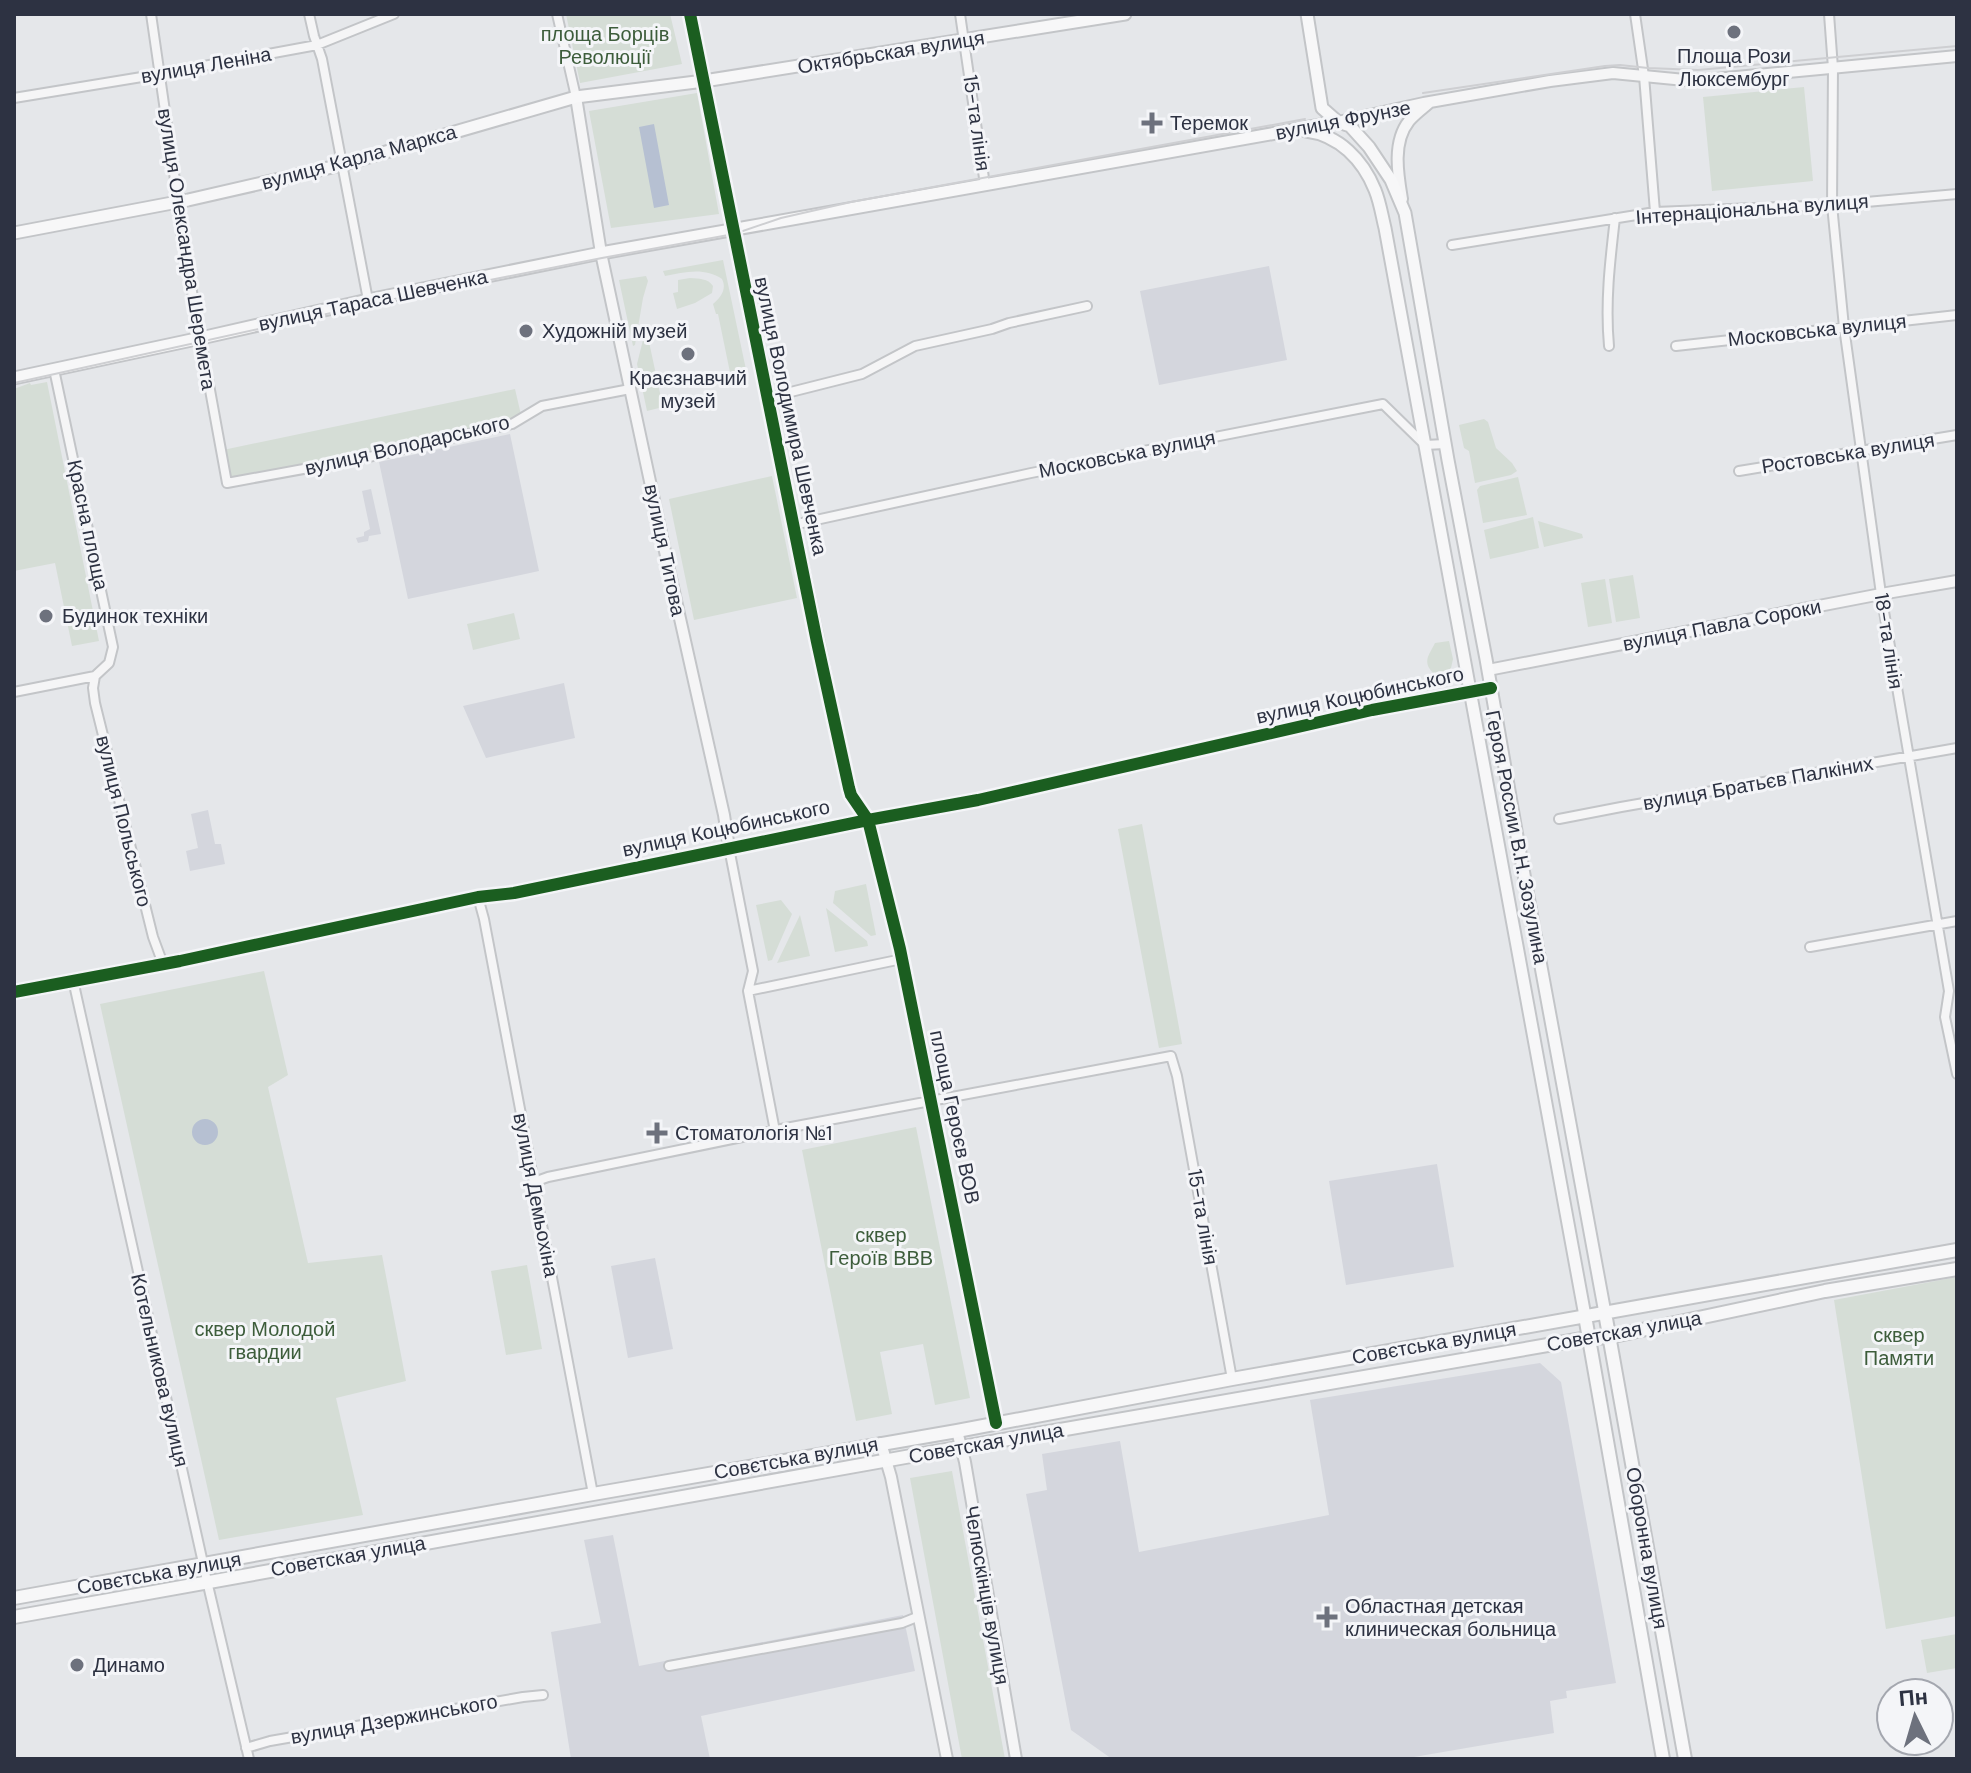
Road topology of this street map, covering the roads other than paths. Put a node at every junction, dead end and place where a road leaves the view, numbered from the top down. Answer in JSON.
{"nodes":[{"id":1,"x":151,"y":14,"type":"edge"},
{"id":2,"x":309,"y":14,"type":"edge"},
{"id":3,"x":394,"y":14,"type":"edge"},
{"id":4,"x":557,"y":14,"type":"edge"},
{"id":5,"x":690,"y":14,"type":"edge"},
{"id":6,"x":960,"y":14,"type":"edge"},
{"id":7,"x":1125,"y":14,"type":"edge"},
{"id":8,"x":1307,"y":14,"type":"edge"},
{"id":9,"x":1635,"y":14,"type":"edge"},
{"id":10,"x":1829,"y":14,"type":"edge"},
{"id":11,"x":965,"y":41,"type":"junction"},
{"id":12,"x":317,"y":45,"type":"junction"},
{"id":13,"x":1957,"y":56,"type":"edge"},
{"id":14,"x":1833,"y":68,"type":"junction"},
{"id":15,"x":160,"y":74,"type":"junction"},
{"id":16,"x":1644,"y":76,"type":"junction"},
{"id":17,"x":704,"y":81,"type":"junction"},
{"id":18,"x":576,"y":97,"type":"junction"},
{"id":19,"x":14,"y":98,"type":"edge"},
{"id":20,"x":1429,"y":103,"type":"junction"},
{"id":21,"x":1338,"y":122,"type":"junction"},
{"id":22,"x":1293,"y":130,"type":"junction"},
{"id":23,"x":341,"y":165,"type":"junction"},
{"id":24,"x":985,"y":185,"type":"junction"},
{"id":25,"x":1957,"y":194,"type":"edge"},
{"id":26,"x":178,"y":201,"type":"junction"},
{"id":27,"x":1832,"y":205,"type":"junction"},
{"id":28,"x":1655,"y":212,"type":"junction"},
{"id":29,"x":1405,"y":213,"type":"junction"},
{"id":30,"x":1615,"y":218,"type":"junction"},
{"id":31,"x":733,"y":230,"type":"junction"},
{"id":32,"x":14,"y":233,"type":"edge"},
{"id":33,"x":1452,"y":245,"type":"dead end"},
{"id":34,"x":601,"y":253,"type":"junction"},
{"id":35,"x":368,"y":300,"type":"junction"},
{"id":36,"x":1087,"y":306,"type":"dead end"},
{"id":37,"x":1957,"y":315,"type":"edge"},
{"id":38,"x":1844,"y":327,"type":"junction"},
{"id":39,"x":201,"y":338,"type":"junction"},
{"id":40,"x":1609,"y":346,"type":"dead end"},
{"id":41,"x":1676,"y":346,"type":"dead end"},
{"id":42,"x":57,"y":368,"type":"junction"},
{"id":43,"x":14,"y":378,"type":"edge"},
{"id":44,"x":630,"y":389,"type":"junction"},
{"id":45,"x":767,"y":398,"type":"junction"},
{"id":46,"x":1957,"y":435,"type":"edge"},
{"id":47,"x":1445,"y":444,"type":"junction"},
{"id":48,"x":1425,"y":445,"type":"junction"},
{"id":49,"x":1862,"y":451,"type":"junction"},
{"id":50,"x":1739,"y":471,"type":"dead end"},
{"id":51,"x":227,"y":483,"type":"joint"},
{"id":52,"x":793,"y":525,"type":"junction"},
{"id":53,"x":1957,"y":581,"type":"edge"},
{"id":54,"x":1881,"y":594,"type":"junction"},
{"id":55,"x":1488,"y":670,"type":"junction"},
{"id":56,"x":95,"y":676,"type":"junction"},
{"id":57,"x":1491,"y":688,"type":"junction"},
{"id":58,"x":14,"y":692,"type":"edge"},
{"id":59,"x":1469,"y":692,"type":"junction"},
{"id":60,"x":1957,"y":748,"type":"edge"},
{"id":61,"x":1908,"y":757,"type":"junction"},
{"id":62,"x":1559,"y":819,"type":"dead end"},
{"id":63,"x":868,"y":820,"type":"junction"},
{"id":64,"x":729,"y":848,"type":"junction"},
{"id":65,"x":478,"y":897,"type":"junction"},
{"id":66,"x":1957,"y":921,"type":"edge"},
{"id":67,"x":1937,"y":924,"type":"junction"},
{"id":68,"x":1810,"y":947,"type":"dead end"},
{"id":69,"x":902,"y":959,"type":"junction"},
{"id":70,"x":163,"y":964,"type":"junction"},
{"id":71,"x":73,"y":980,"type":"junction"},
{"id":72,"x":748,"y":991,"type":"junction"},
{"id":73,"x":14,"y":992,"type":"edge"},
{"id":74,"x":1957,"y":1074,"type":"edge"},
{"id":75,"x":931,"y":1101,"type":"junction"},
{"id":76,"x":775,"y":1131,"type":"junction"},
{"id":77,"x":534,"y":1182,"type":"junction"},
{"id":78,"x":1957,"y":1250,"type":"edge"},
{"id":79,"x":1957,"y":1269,"type":"edge"},
{"id":80,"x":1605,"y":1313,"type":"junction"},
{"id":81,"x":1585,"y":1316,"type":"junction"},
{"id":82,"x":1609,"y":1337,"type":"junction"},
{"id":83,"x":1588,"y":1338,"type":"junction"},
{"id":84,"x":1232,"y":1379,"type":"junction"},
{"id":85,"x":996,"y":1423,"type":"junction"},
{"id":86,"x":957,"y":1431,"type":"junction"},
{"id":87,"x":881,"y":1443,"type":"junction"},
{"id":88,"x":961,"y":1447,"type":"junction"},
{"id":89,"x":886,"y":1461,"type":"junction"},
{"id":90,"x":593,"y":1494,"type":"junction"},
{"id":91,"x":203,"y":1565,"type":"junction"},
{"id":92,"x":207,"y":1581,"type":"junction"},
{"id":93,"x":14,"y":1598,"type":"edge"},
{"id":94,"x":14,"y":1617,"type":"edge"},
{"id":95,"x":917,"y":1617,"type":"junction"},
{"id":96,"x":669,"y":1666,"type":"dead end"},
{"id":97,"x":543,"y":1695,"type":"dead end"},
{"id":98,"x":246,"y":1748,"type":"junction"},
{"id":99,"x":249,"y":1759,"type":"edge"},
{"id":100,"x":947,"y":1759,"type":"edge"},
{"id":101,"x":1016,"y":1759,"type":"edge"},
{"id":102,"x":1663,"y":1759,"type":"edge"},
{"id":103,"x":1685,"y":1759,"type":"edge"}],
"edges":[{"from":1,"to":15,"type":"street","name":"вулиця Олександра Шеремета"},
{"from":2,"to":12,"type":"street"},
{"from":3,"to":12,"type":"street","name":"вулиця Леніна"},
{"from":4,"to":18,"type":"street"},
{"from":5,"to":17,"type":"street","name":"вулиця Володимира Шевченка"},
{"from":6,"to":11,"type":"street","name":"15-та лінія"},
{"from":7,"to":11,"type":"main road","name":"Октябрьская вулиця"},
{"from":8,"to":21,"type":"main road"},
{"from":9,"to":16,"type":"street"},
{"from":10,"to":14,"type":"street"},
{"from":11,"to":17,"type":"main road","name":"Октябрьская вулиця"},
{"from":11,"to":24,"type":"street","name":"15-та лінія"},
{"from":12,"to":15,"type":"street","name":"вулиця Леніна"},
{"from":12,"to":23,"type":"street"},
{"from":13,"to":14,"type":"street","name":"вулиця Фрунзе"},
{"from":14,"to":16,"type":"street","name":"вулиця Фрунзе"},
{"from":14,"to":27,"type":"street"},
{"from":15,"to":19,"type":"street","name":"вулиця Леніна"},
{"from":15,"to":26,"type":"street","name":"вулиця Олександра Шеремета"},
{"from":16,"to":20,"type":"street","name":"вулиця Фрунзе"},
{"from":16,"to":28,"type":"street"},
{"from":17,"to":18,"type":"main road","name":"вулиця Карла Маркса"},
{"from":17,"to":31,"type":"street","name":"вулиця Володимира Шевченка"},
{"from":18,"to":23,"type":"main road","name":"вулиця Карла Маркса"},
{"from":18,"to":34,"type":"street","name":"вулиця Титова"},
{"from":20,"to":21,"type":"street","name":"вулиця Фрунзе"},
{"from":20,"to":29,"type":"street"},
{"from":21,"to":22,"type":"main road","name":"вулиця Фрунзе"},
{"from":21,"to":29,"type":"main road","name":"Героя России В.Н. Зозулина"},
{"from":22,"to":24,"type":"main road","name":"вулиця Фрунзе"},
{"from":22,"to":48,"type":"main road","name":"Героя России В.Н. Зозулина"},
{"from":23,"to":26,"type":"main road","name":"вулиця Карла Маркса"},
{"from":23,"to":35,"type":"street"},
{"from":24,"to":31,"type":"main road","name":"вулиця Фрунзе"},
{"from":25,"to":27,"type":"street","name":"Інтернаціональна вулиця"},
{"from":26,"to":32,"type":"main road","name":"вулиця Карла Маркса"},
{"from":26,"to":39,"type":"street","name":"вулиця Олександра Шеремета"},
{"from":27,"to":28,"type":"street","name":"Інтернаціональна вулиця"},
{"from":27,"to":38,"type":"street","name":"18-та лінія"},
{"from":28,"to":30,"type":"street","name":"Інтернаціональна вулиця"},
{"from":29,"to":47,"type":"main road","name":"Героя России В.Н. Зозулина"},
{"from":30,"to":33,"type":"street","name":"Інтернаціональна вулиця"},
{"from":30,"to":40,"type":"street"},
{"from":31,"to":34,"type":"main road","name":"вулиця Тараса Шевченка"},
{"from":31,"to":45,"type":"street","name":"вулиця Володимира Шевченка"},
{"from":34,"to":35,"type":"main road","name":"вулиця Тараса Шевченка"},
{"from":34,"to":44,"type":"street","name":"вулиця Титова"},
{"from":35,"to":39,"type":"main road","name":"вулиця Тараса Шевченка"},
{"from":36,"to":45,"type":"street"},
{"from":37,"to":38,"type":"street","name":"Московська вулиця"},
{"from":38,"to":41,"type":"street","name":"Московська вулиця"},
{"from":38,"to":49,"type":"street","name":"18-та лінія"},
{"from":39,"to":42,"type":"main road","name":"вулиця Тараса Шевченка"},
{"from":39,"to":51,"type":"street","name":"вулиця Олександра Шеремета"},
{"from":42,"to":43,"type":"main road","name":"вулиця Тараса Шевченка"},
{"from":42,"to":56,"type":"street","name":"Красна площа"},
{"from":44,"to":51,"type":"street","name":"вулиця Володарського"},
{"from":44,"to":64,"type":"street","name":"вулиця Титова"},
{"from":45,"to":52,"type":"street","name":"вулиця Володимира Шевченка"},
{"from":46,"to":49,"type":"street","name":"Ростовська вулиця"},
{"from":47,"to":48,"type":"street"},
{"from":47,"to":55,"type":"main road","name":"Героя России В.Н. Зозулина"},
{"from":48,"to":52,"type":"street","name":"Московська вулиця"},
{"from":48,"to":59,"type":"main road","name":"Героя России В.Н. Зозулина"},
{"from":49,"to":50,"type":"street","name":"Ростовська вулиця"},
{"from":49,"to":54,"type":"street","name":"18-та лінія"},
{"from":52,"to":63,"type":"street","name":"вулиця Володимира Шевченка"},
{"from":53,"to":54,"type":"street","name":"вулиця Павла Сороки"},
{"from":54,"to":55,"type":"street","name":"вулиця Павла Сороки"},
{"from":54,"to":61,"type":"street","name":"18-та лінія"},
{"from":55,"to":57,"type":"main road","name":"Героя России В.Н. Зозулина"},
{"from":56,"to":58,"type":"street"},
{"from":56,"to":70,"type":"street","name":"вулиця Польського"},
{"from":57,"to":59,"type":"street","name":"вулиця Коцюбинського"},
{"from":57,"to":80,"type":"main road","name":"Героя России В.Н. Зозулина"},
{"from":59,"to":63,"type":"street","name":"вулиця Коцюбинського"},
{"from":59,"to":81,"type":"main road","name":"Героя России В.Н. Зозулина"},
{"from":60,"to":61,"type":"street","name":"вулиця Братьєв Палкіних"},
{"from":61,"to":62,"type":"street","name":"вулиця Братьєв Палкіних"},
{"from":61,"to":67,"type":"street","name":"18-та лінія"},
{"from":63,"to":64,"type":"street","name":"вулиця Коцюбинського"},
{"from":63,"to":69,"type":"street","name":"площа Героєв ВОВ"},
{"from":64,"to":65,"type":"street","name":"вулиця Коцюбинського"},
{"from":64,"to":72,"type":"street"},
{"from":65,"to":70,"type":"street","name":"вулиця Коцюбинського"},
{"from":65,"to":77,"type":"street","name":"вулиця Демьохіна"},
{"from":66,"to":67,"type":"street"},
{"from":67,"to":68,"type":"street"},
{"from":67,"to":74,"type":"street","name":"18-та лінія"},
{"from":69,"to":72,"type":"street"},
{"from":69,"to":75,"type":"street","name":"площа Героєв ВОВ"},
{"from":70,"to":71,"type":"street","name":"вулиця Коцюбинського"},
{"from":71,"to":73,"type":"street","name":"вулиця Коцюбинського"},
{"from":71,"to":91,"type":"street","name":"Котельникова вулиця"},
{"from":72,"to":76,"type":"street"},
{"from":75,"to":76,"type":"street"},
{"from":75,"to":84,"type":"street","name":"15-та лінія"},
{"from":75,"to":85,"type":"street","name":"площа Героєв ВОВ"},
{"from":76,"to":77,"type":"street"},
{"from":77,"to":90,"type":"street","name":"вулиця Демьохіна"},
{"from":78,"to":80,"type":"main road","name":"Совєтська вулиця"},
{"from":79,"to":82,"type":"main road","name":"Советская улица"},
{"from":80,"to":81,"type":"main road","name":"Совєтська вулиця"},
{"from":80,"to":82,"type":"main road","name":"Оборонна вулиця"},
{"from":81,"to":83,"type":"main road","name":"Оборонна вулиця"},
{"from":81,"to":84,"type":"main road","name":"Совєтська вулиця"},
{"from":82,"to":83,"type":"main road","name":"Советская улица"},
{"from":82,"to":103,"type":"main road","name":"Оборонна вулиця"},
{"from":83,"to":88,"type":"main road","name":"Советская улица"},
{"from":83,"to":102,"type":"main road","name":"Оборонна вулиця"},
{"from":84,"to":85,"type":"main road","name":"Совєтська вулиця"},
{"from":85,"to":86,"type":"main road","name":"Совєтська вулиця"},
{"from":86,"to":87,"type":"main road","name":"Совєтська вулиця"},
{"from":86,"to":88,"type":"street","name":"Челюскінців вулиця"},
{"from":87,"to":89,"type":"street"},
{"from":87,"to":90,"type":"main road","name":"Совєтська вулиця"},
{"from":88,"to":89,"type":"main road","name":"Советская улица"},
{"from":88,"to":101,"type":"street","name":"Челюскінців вулиця"},
{"from":89,"to":92,"type":"main road","name":"Советская улица"},
{"from":89,"to":95,"type":"street"},
{"from":90,"to":91,"type":"main road","name":"Совєтська вулиця"},
{"from":91,"to":92,"type":"street","name":"Котельникова вулиця"},
{"from":91,"to":93,"type":"main road","name":"Совєтська вулиця"},
{"from":92,"to":94,"type":"main road","name":"Советская улица"},
{"from":92,"to":98,"type":"street","name":"Котельникова вулиця"},
{"from":95,"to":96,"type":"street"},
{"from":95,"to":100,"type":"street"},
{"from":97,"to":98,"type":"street","name":"вулиця Дзержинського"},
{"from":98,"to":99,"type":"street","name":"Котельникова вулиця"}]}
